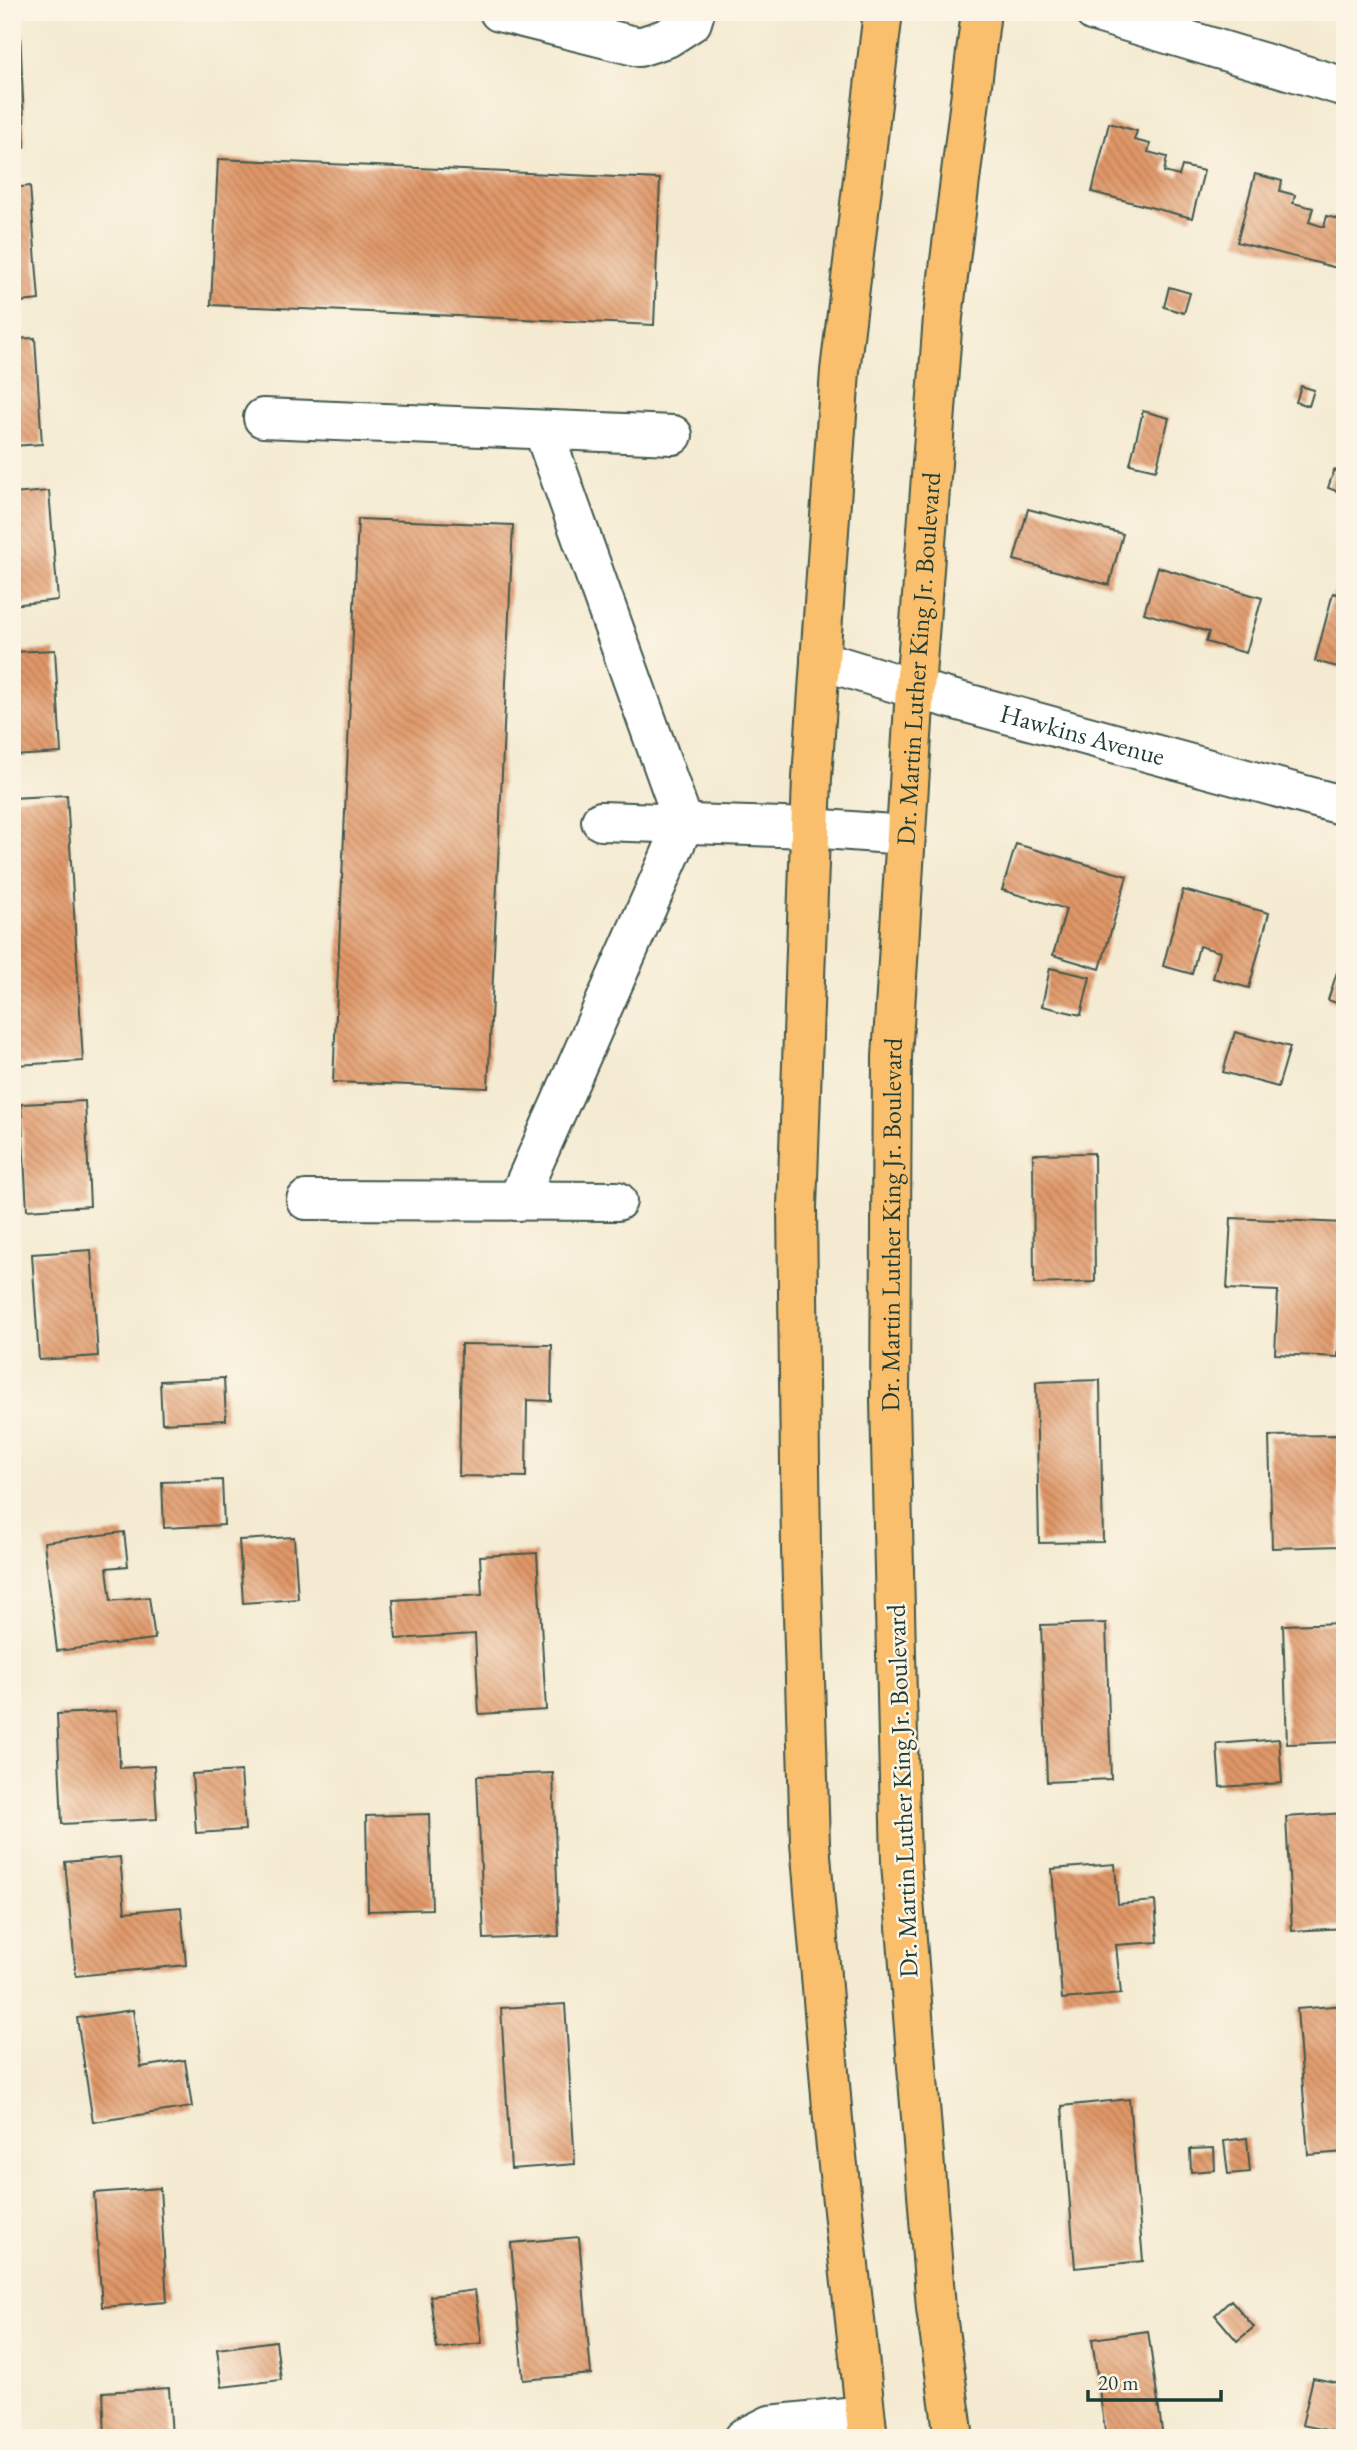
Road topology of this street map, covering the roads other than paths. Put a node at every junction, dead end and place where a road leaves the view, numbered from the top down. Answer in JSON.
{"nodes":[{"id":1,"x":499,"y":12,"type":"edge"},
{"id":2,"x":695,"y":12,"type":"edge"},
{"id":3,"x":883,"y":12,"type":"edge"},
{"id":4,"x":981,"y":12,"type":"edge"},
{"id":5,"x":1094,"y":12,"type":"edge"},
{"id":6,"x":1345,"y":87,"type":"edge"},
{"id":7,"x":263,"y":418,"type":"dead end"},
{"id":8,"x":543,"y":430,"type":"junction"},
{"id":9,"x":673,"y":435,"type":"dead end"},
{"id":10,"x":820,"y":660,"type":"junction"},
{"id":11,"x":915,"y":689,"type":"junction"},
{"id":12,"x":1345,"y":806,"type":"edge"},
{"id":13,"x":601,"y":821,"type":"dead end"},
{"id":14,"x":684,"y":824,"type":"junction"},
{"id":15,"x":810,"y":828,"type":"junction"},
{"id":16,"x":905,"y":835,"type":"junction"},
{"id":17,"x":306,"y":1200,"type":"dead end"},
{"id":18,"x":517,"y":1201,"type":"junction"},
{"id":19,"x":617,"y":1201,"type":"dead end"},
{"id":20,"x":866,"y":2426,"type":"edge"},
{"id":21,"x":744,"y":2438,"type":"edge"},
{"id":22,"x":954,"y":2438,"type":"edge"}],
"edges":[{"from":1,"to":2,"type":"street"},
{"from":3,"to":10,"type":"main road"},
{"from":4,"to":11,"type":"main road","name":"Dr. Martin Luther King Jr. Boulevard"},
{"from":5,"to":6,"type":"street"},
{"from":7,"to":8,"type":"street"},
{"from":8,"to":9,"type":"street"},
{"from":8,"to":14,"type":"street"},
{"from":10,"to":11,"type":"street","name":"Hawkins Avenue"},
{"from":10,"to":15,"type":"main road"},
{"from":11,"to":12,"type":"street","name":"Hawkins Avenue"},
{"from":11,"to":16,"type":"main road","name":"Dr. Martin Luther King Jr. Boulevard"},
{"from":13,"to":14,"type":"street"},
{"from":14,"to":15,"type":"street"},
{"from":14,"to":18,"type":"street"},
{"from":15,"to":16,"type":"street"},
{"from":15,"to":20,"type":"main road"},
{"from":16,"to":22,"type":"main road","name":"Dr. Martin Luther King Jr. Boulevard"},
{"from":17,"to":18,"type":"street"},
{"from":18,"to":19,"type":"street"},
{"from":20,"to":21,"type":"street"}]}
